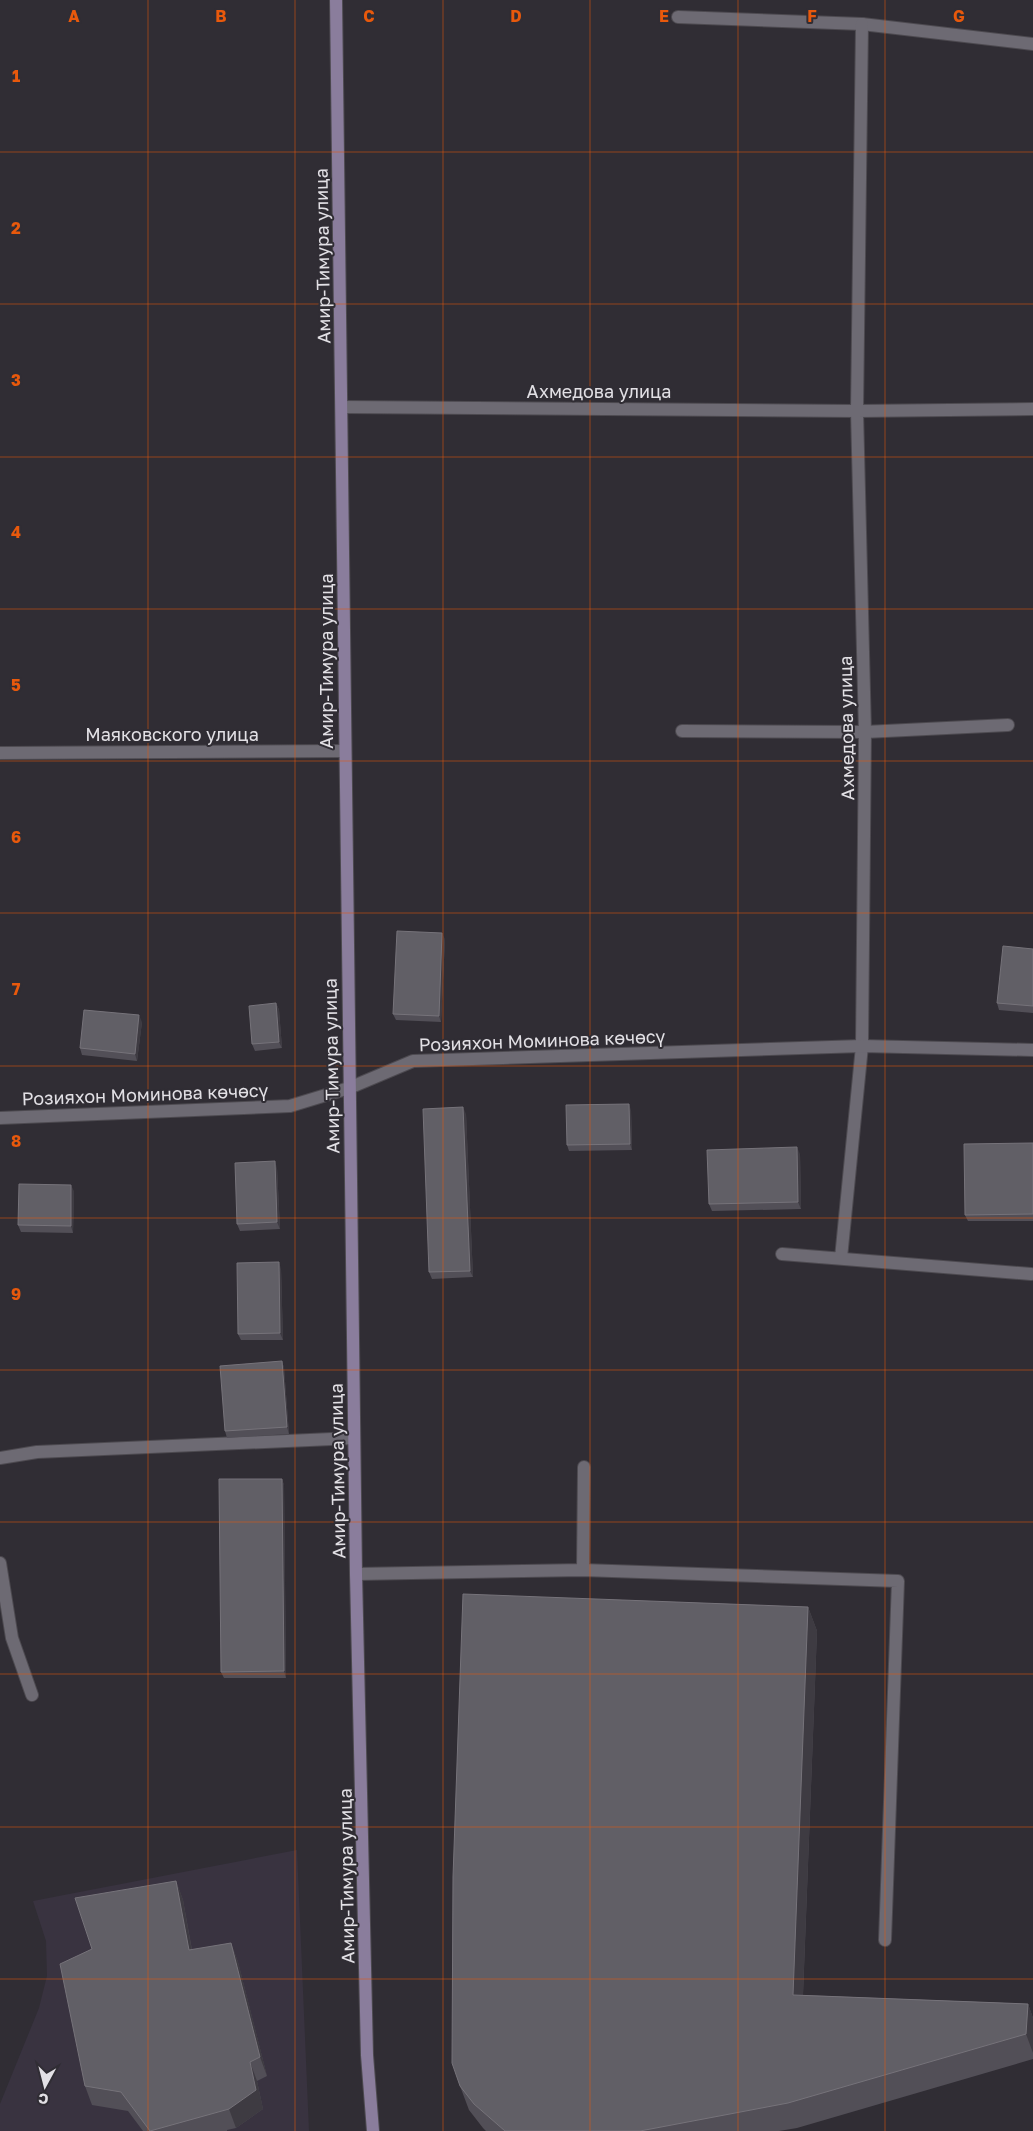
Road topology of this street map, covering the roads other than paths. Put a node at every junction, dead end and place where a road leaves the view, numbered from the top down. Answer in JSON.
{"nodes":[{"id":1,"x":336,"y":0,"type":"edge"},
{"id":2,"x":678,"y":17,"type":"dead end"},
{"id":3,"x":862,"y":24,"type":"junction"},
{"id":4,"x":1033,"y":44,"type":"edge"},
{"id":5,"x":342,"y":407,"type":"junction"},
{"id":6,"x":1033,"y":409,"type":"edge"},
{"id":7,"x":857,"y":411,"type":"junction"},
{"id":8,"x":1008,"y":725,"type":"dead end"},
{"id":9,"x":682,"y":731,"type":"dead end"},
{"id":10,"x":865,"y":732,"type":"junction"},
{"id":11,"x":344,"y":751,"type":"junction"},
{"id":12,"x":0,"y":753,"type":"edge"},
{"id":13,"x":862,"y":1046,"type":"junction"},
{"id":14,"x":1033,"y":1050,"type":"edge"},
{"id":15,"x":349,"y":1088,"type":"junction"},
{"id":16,"x":0,"y":1118,"type":"edge"},
{"id":17,"x":782,"y":1254,"type":"dead end"},
{"id":18,"x":841,"y":1258,"type":"junction"},
{"id":19,"x":1031,"y":1274,"type":"dead end"},
{"id":20,"x":354,"y":1438,"type":"junction"},
{"id":21,"x":0,"y":1458,"type":"edge"},
{"id":22,"x":584,"y":1466,"type":"dead end"},
{"id":23,"x":0,"y":1563,"type":"edge"},
{"id":24,"x":583,"y":1570,"type":"junction"},
{"id":25,"x":356,"y":1574,"type":"junction"},
{"id":26,"x":32,"y":1695,"type":"dead end"},
{"id":27,"x":885,"y":1940,"type":"dead end"},
{"id":28,"x":373,"y":2131,"type":"edge"}],
"edges":[{"from":1,"to":5,"type":"main road","name":"Амир-Тимура улица"},
{"from":2,"to":3,"type":"street"},
{"from":3,"to":4,"type":"street"},
{"from":3,"to":7,"type":"street","name":"Ахмедова улица"},
{"from":5,"to":7,"type":"street","name":"Ахмедова улица"},
{"from":5,"to":11,"type":"main road","name":"Амир-Тимура улица"},
{"from":6,"to":7,"type":"street","name":"Ахмедова улица"},
{"from":7,"to":10,"type":"street","name":"Ахмедова улица"},
{"from":8,"to":10,"type":"street"},
{"from":9,"to":10,"type":"street"},
{"from":10,"to":13,"type":"street","name":"Ахмедова улица"},
{"from":11,"to":12,"type":"street","name":"Маяковского улица"},
{"from":11,"to":15,"type":"main road","name":"Амир-Тимура улица"},
{"from":13,"to":14,"type":"street","name":"Розияхон Моминова көчөсү"},
{"from":13,"to":15,"type":"street","name":"Розияхон Моминова көчөсү"},
{"from":13,"to":18,"type":"street","name":"Ахмедова улица"},
{"from":15,"to":16,"type":"street","name":"Розияхон Моминова көчөсү"},
{"from":15,"to":20,"type":"main road","name":"Амир-Тимура улица"},
{"from":17,"to":18,"type":"street"},
{"from":18,"to":19,"type":"street"},
{"from":20,"to":21,"type":"street"},
{"from":20,"to":25,"type":"main road","name":"Амир-Тимура улица"},
{"from":22,"to":24,"type":"street"},
{"from":23,"to":26,"type":"street"},
{"from":24,"to":25,"type":"street"},
{"from":24,"to":27,"type":"street"},
{"from":25,"to":28,"type":"main road","name":"Амир-Тимура улица"}]}
